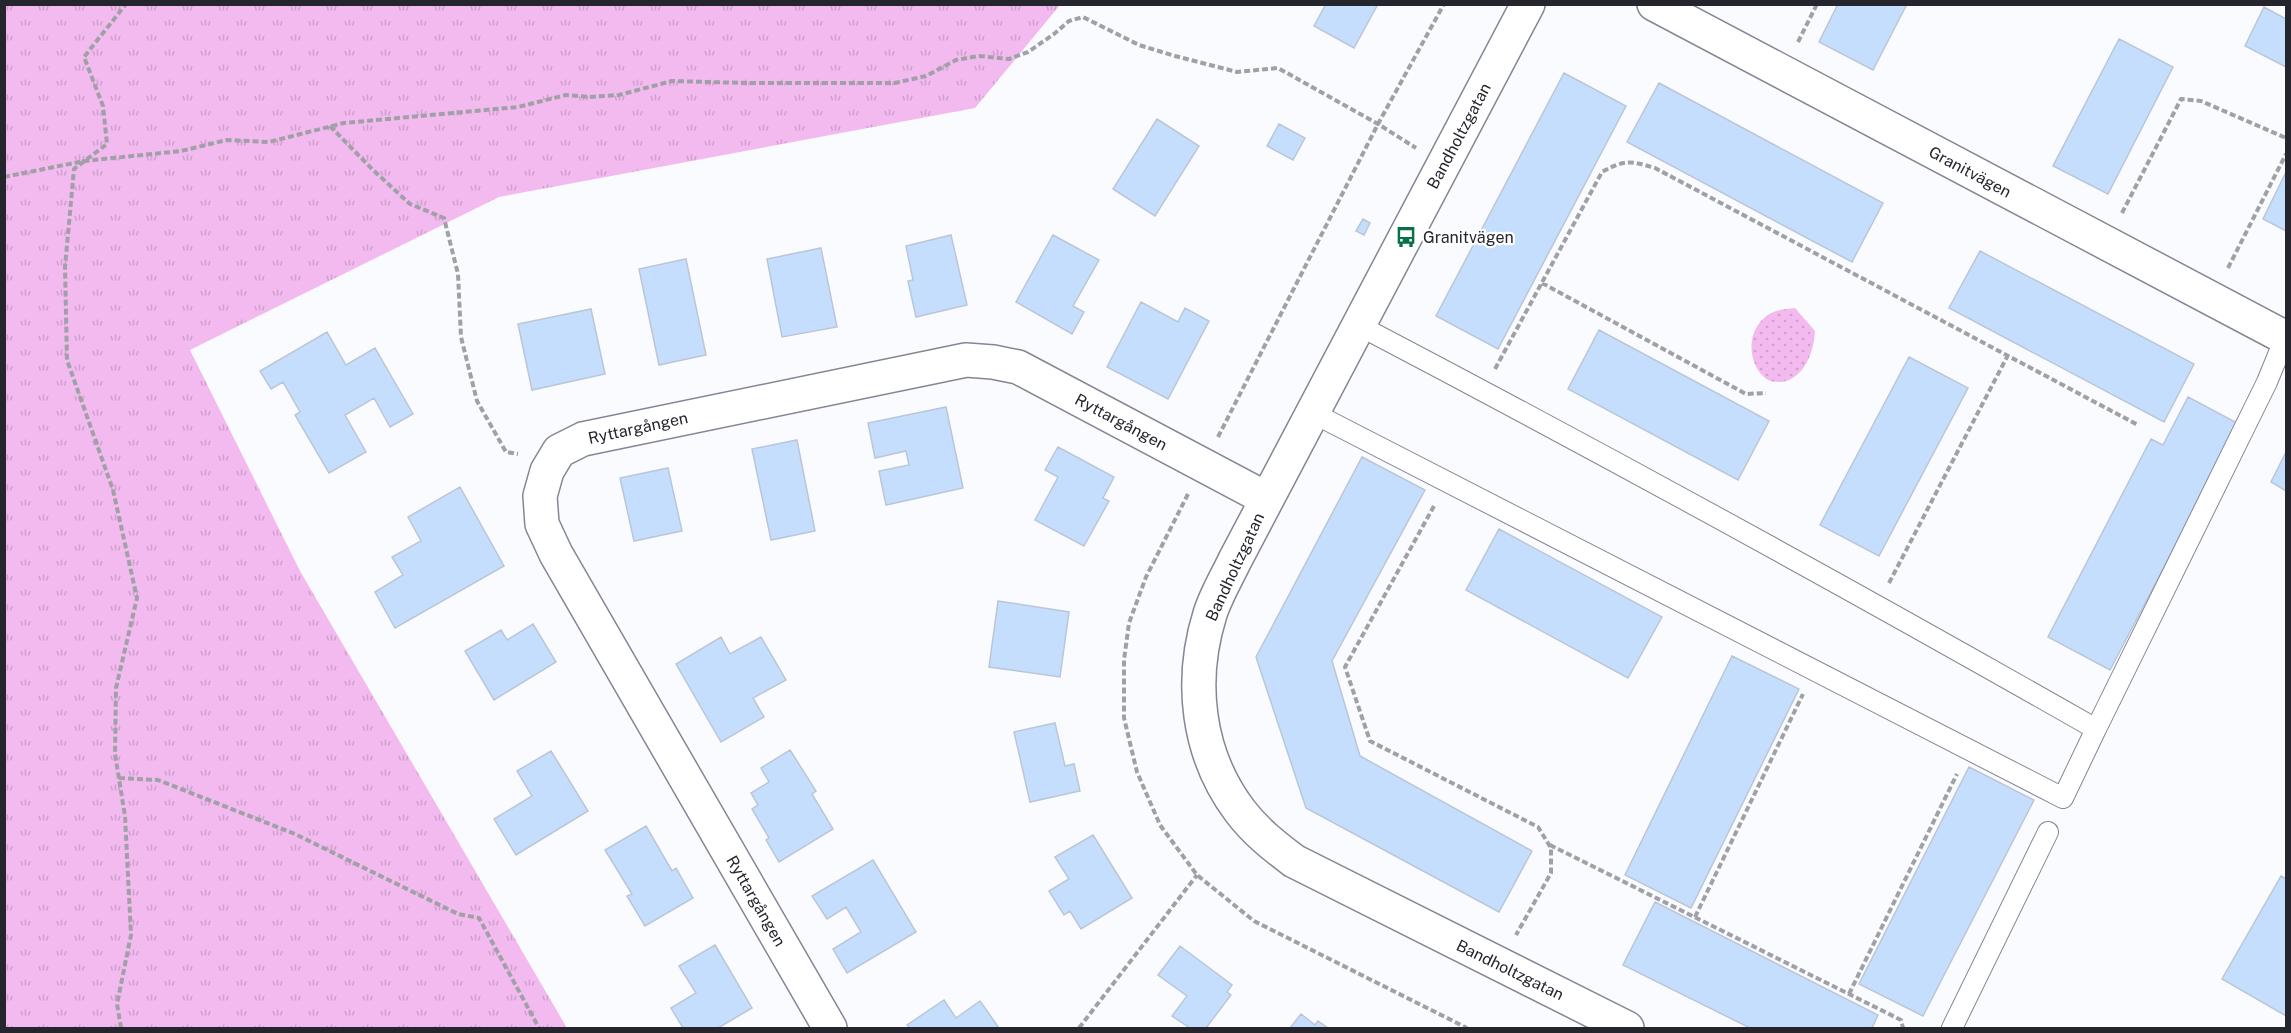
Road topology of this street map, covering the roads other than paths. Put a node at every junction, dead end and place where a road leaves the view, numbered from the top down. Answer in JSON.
{"nodes":[{"id":1,"x":1528,"y":4,"type":"edge"},
{"id":2,"x":1654,"y":4,"type":"edge"},
{"id":3,"x":1358,"y":325,"type":"junction"},
{"id":4,"x":2286,"y":338,"type":"edge"},
{"id":5,"x":1312,"y":412,"type":"junction"},
{"id":6,"x":1267,"y":499,"type":"junction"},
{"id":7,"x":2096,"y":729,"type":"junction"},
{"id":8,"x":2048,"y":832,"type":"dead end"},
{"id":9,"x":830,"y":1029,"type":"edge"},
{"id":10,"x":1627,"y":1029,"type":"edge"},
{"id":11,"x":1952,"y":1029,"type":"edge"}],
"edges":[{"from":1,"to":3,"type":"street","name":"Bandholtzgatan"},
{"from":2,"to":4,"type":"street","name":"Granitvägen"},
{"from":3,"to":5,"type":"street","name":"Bandholtzgatan"},
{"from":3,"to":7,"type":"lane"},
{"from":4,"to":7,"type":"lane"},
{"from":5,"to":6,"type":"street","name":"Bandholtzgatan"},
{"from":5,"to":7,"type":"lane"},
{"from":6,"to":9,"type":"street","name":"Ryttargången"},
{"from":6,"to":10,"type":"street","name":"Bandholtzgatan"},
{"from":8,"to":11,"type":"lane"}]}
